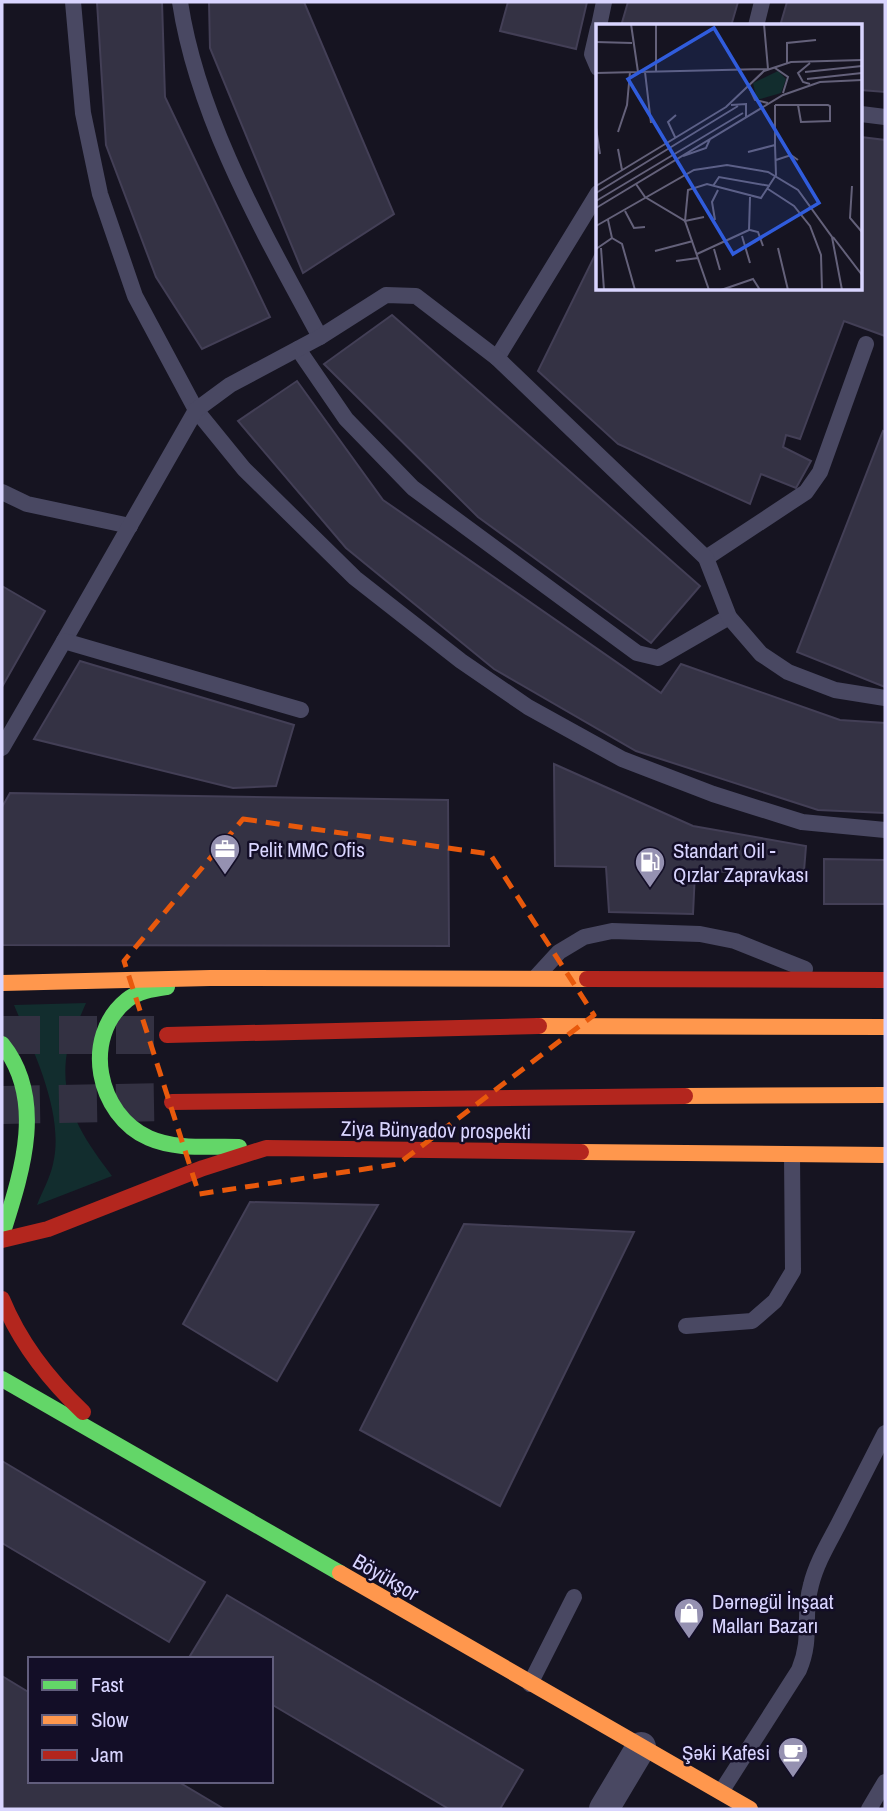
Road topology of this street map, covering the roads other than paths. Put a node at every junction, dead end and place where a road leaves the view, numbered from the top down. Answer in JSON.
{"nodes":[{"id":1,"x":73,"y":2,"type":"edge"},
{"id":2,"x":180,"y":2,"type":"edge"},
{"id":3,"x":604,"y":2,"type":"edge"},
{"id":4,"x":762,"y":2,"type":"edge"},
{"id":5,"x":599,"y":24,"type":"edge"},
{"id":6,"x":756,"y":24,"type":"edge"},
{"id":7,"x":596,"y":36,"type":"edge"},
{"id":8,"x":596,"y":63,"type":"edge"},
{"id":9,"x":862,"y":114,"type":"edge"},
{"id":10,"x":885,"y":117,"type":"edge"},
{"id":11,"x":596,"y":196,"type":"edge"},
{"id":12,"x":320,"y":337,"type":"junction"},
{"id":13,"x":866,"y":344,"type":"dead end"},
{"id":14,"x":298,"y":349,"type":"junction"},
{"id":15,"x":496,"y":358,"type":"junction"},
{"id":16,"x":196,"y":410,"type":"junction"},
{"id":17,"x":2,"y":492,"type":"edge"},
{"id":18,"x":130,"y":526,"type":"junction"},
{"id":19,"x":706,"y":558,"type":"junction"},
{"id":20,"x":729,"y":617,"type":"junction"},
{"id":21,"x":64,"y":641,"type":"junction"},
{"id":22,"x":885,"y":698,"type":"edge"},
{"id":23,"x":301,"y":710,"type":"dead end"},
{"id":24,"x":2,"y":748,"type":"edge"},
{"id":25,"x":885,"y":830,"type":"edge"},
{"id":26,"x":210,"y":978,"type":"junction"},
{"id":27,"x":535,"y":978,"type":"junction"},
{"id":28,"x":827,"y":979,"type":"junction"},
{"id":29,"x":885,"y":979,"type":"edge"},
{"id":30,"x":2,"y":983,"type":"edge"},
{"id":31,"x":885,"y":1027,"type":"edge"},
{"id":32,"x":167,"y":1035,"type":"tunnel mouth"},
{"id":33,"x":2,"y":1044,"type":"edge"},
{"id":34,"x":885,"y":1095,"type":"edge"},
{"id":35,"x":172,"y":1102,"type":"tunnel mouth"},
{"id":36,"x":266,"y":1148,"type":"junction"},
{"id":37,"x":792,"y":1155,"type":"junction"},
{"id":38,"x":885,"y":1155,"type":"edge"},
{"id":39,"x":2,"y":1235,"type":"edge"},
{"id":40,"x":2,"y":1240,"type":"edge"},
{"id":41,"x":2,"y":1298,"type":"edge"},
{"id":42,"x":686,"y":1326,"type":"dead end"},
{"id":43,"x":2,"y":1379,"type":"edge"},
{"id":44,"x":885,"y":1433,"type":"edge"},
{"id":45,"x":128,"y":1453,"type":"junction"},
{"id":46,"x":574,"y":1597,"type":"dead end"},
{"id":47,"x":530,"y":1684,"type":"junction"},
{"id":48,"x":641,"y":1747,"type":"junction"},
{"id":49,"x":885,"y":1782,"type":"edge"},
{"id":50,"x":721,"y":1793,"type":"junction"},
{"id":51,"x":604,"y":1809,"type":"edge"},
{"id":52,"x":750,"y":1809,"type":"edge"},
{"id":53,"x":869,"y":1809,"type":"edge"}],
"edges":[{"from":1,"to":16,"type":"lane"},
{"from":2,"to":12,"type":"lane"},
{"from":3,"to":5,"type":"lane"},
{"from":4,"to":6,"type":"lane"},
{"from":7,"to":8,"type":"lane"},
{"from":9,"to":10,"type":"lane"},
{"from":11,"to":15,"type":"lane"},
{"from":12,"to":14,"type":"lane"},
{"from":12,"to":15,"type":"lane"},
{"from":13,"to":19,"type":"lane"},
{"from":14,"to":16,"type":"lane"},
{"from":14,"to":20,"type":"lane"},
{"from":15,"to":19,"type":"lane"},
{"from":16,"to":18,"type":"lane"},
{"from":16,"to":25,"type":"lane"},
{"from":17,"to":18,"type":"lane"},
{"from":18,"to":21,"type":"lane"},
{"from":19,"to":20,"type":"lane"},
{"from":20,"to":22,"type":"lane"},
{"from":21,"to":23,"type":"lane"},
{"from":21,"to":24,"type":"lane"},
{"from":26,"to":27,"type":"main road"},
{"from":26,"to":30,"type":"main road"},
{"from":26,"to":36,"type":"main road"},
{"from":27,"to":28,"type":"main road"},
{"from":27,"to":28,"type":"lane"},
{"from":28,"to":29,"type":"main road"},
{"from":31,"to":32,"type":"main road"},
{"from":33,"to":39,"type":"main road"},
{"from":34,"to":35,"type":"main road","name":"Ziya Bünyadov prospekti"},
{"from":36,"to":37,"type":"main road","name":"Ziya Bünyadov prospekti"},
{"from":36,"to":40,"type":"main road","name":"Ziya Bünyadov prospekti"},
{"from":37,"to":38,"type":"main road","name":"Ziya Bünyadov prospekti"},
{"from":37,"to":42,"type":"lane"},
{"from":41,"to":45,"type":"main road"},
{"from":43,"to":45,"type":"main road","name":"Böyükşor"},
{"from":44,"to":50,"type":"lane"},
{"from":45,"to":47,"type":"main road","name":"Böyükşor"},
{"from":46,"to":47,"type":"lane"},
{"from":47,"to":48,"type":"main road","name":"Böyükşor"},
{"from":48,"to":50,"type":"main road","name":"Böyükşor"},
{"from":48,"to":51,"type":"street"},
{"from":49,"to":53,"type":"lane"},
{"from":50,"to":52,"type":"main road","name":"Böyükşor"}]}
